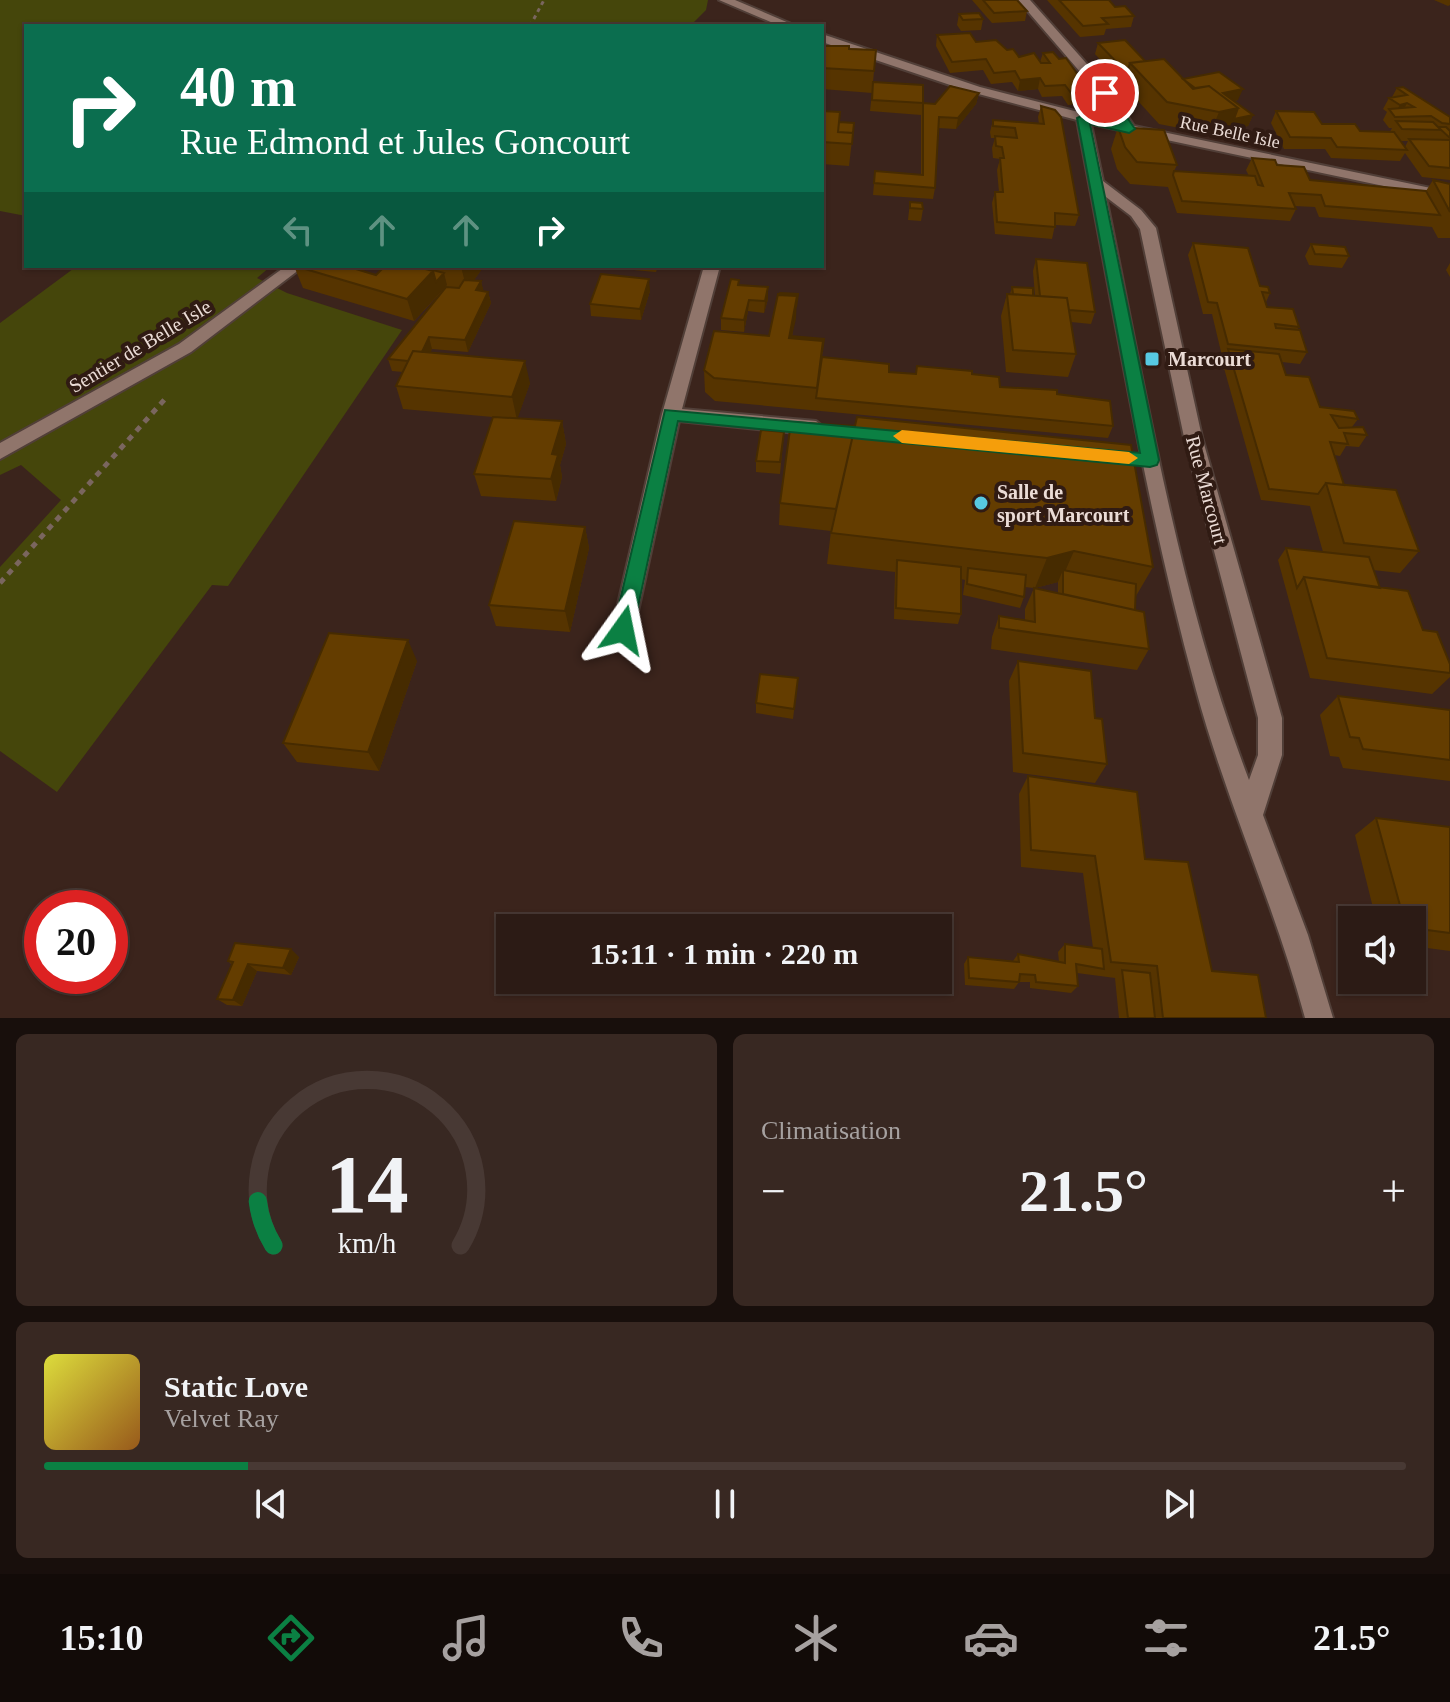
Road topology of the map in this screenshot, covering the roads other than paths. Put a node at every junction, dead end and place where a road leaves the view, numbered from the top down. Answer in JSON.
{"nodes":[{"id":1,"x":725,"y":0,"type":"edge"},
{"id":2,"x":1024,"y":0,"type":"edge"},
{"id":3,"x":783,"y":24,"type":"edge"},
{"id":4,"x":824,"y":39,"type":"edge"},
{"id":5,"x":1083,"y":118,"type":"junction"},
{"id":6,"x":1129,"y":129,"type":"junction"},
{"id":7,"x":1097,"y":183,"type":"junction"},
{"id":8,"x":1450,"y":196,"type":"edge"},
{"id":9,"x":293,"y":268,"type":"edge"},
{"id":10,"x":711,"y":268,"type":"edge"},
{"id":11,"x":671,"y":414,"type":"junction"},
{"id":12,"x":841,"y":431,"type":"edge"},
{"id":13,"x":0,"y":452,"type":"edge"},
{"id":14,"x":623,"y":630,"type":"dead end"},
{"id":15,"x":1250,"y":815,"type":"junction"},
{"id":16,"x":1319,"y":1018,"type":"edge"}],
"edges":[{"from":1,"to":3,"type":"street"},
{"from":2,"to":6,"type":"street"},
{"from":4,"to":5,"type":"street","name":"Rue Belle Isle"},
{"from":5,"to":6,"type":"street","name":"Rue Belle Isle"},
{"from":5,"to":7,"type":"street"},
{"from":6,"to":8,"type":"street","name":"Rue Belle Isle"},
{"from":7,"to":15,"type":"street"},
{"from":7,"to":15,"type":"street","name":"Rue Marcourt"},
{"from":9,"to":13,"type":"street","name":"Sentier de Belle Isle"},
{"from":10,"to":11,"type":"street"},
{"from":11,"to":12,"type":"street"},
{"from":11,"to":14,"type":"street"},
{"from":15,"to":16,"type":"street"}]}
